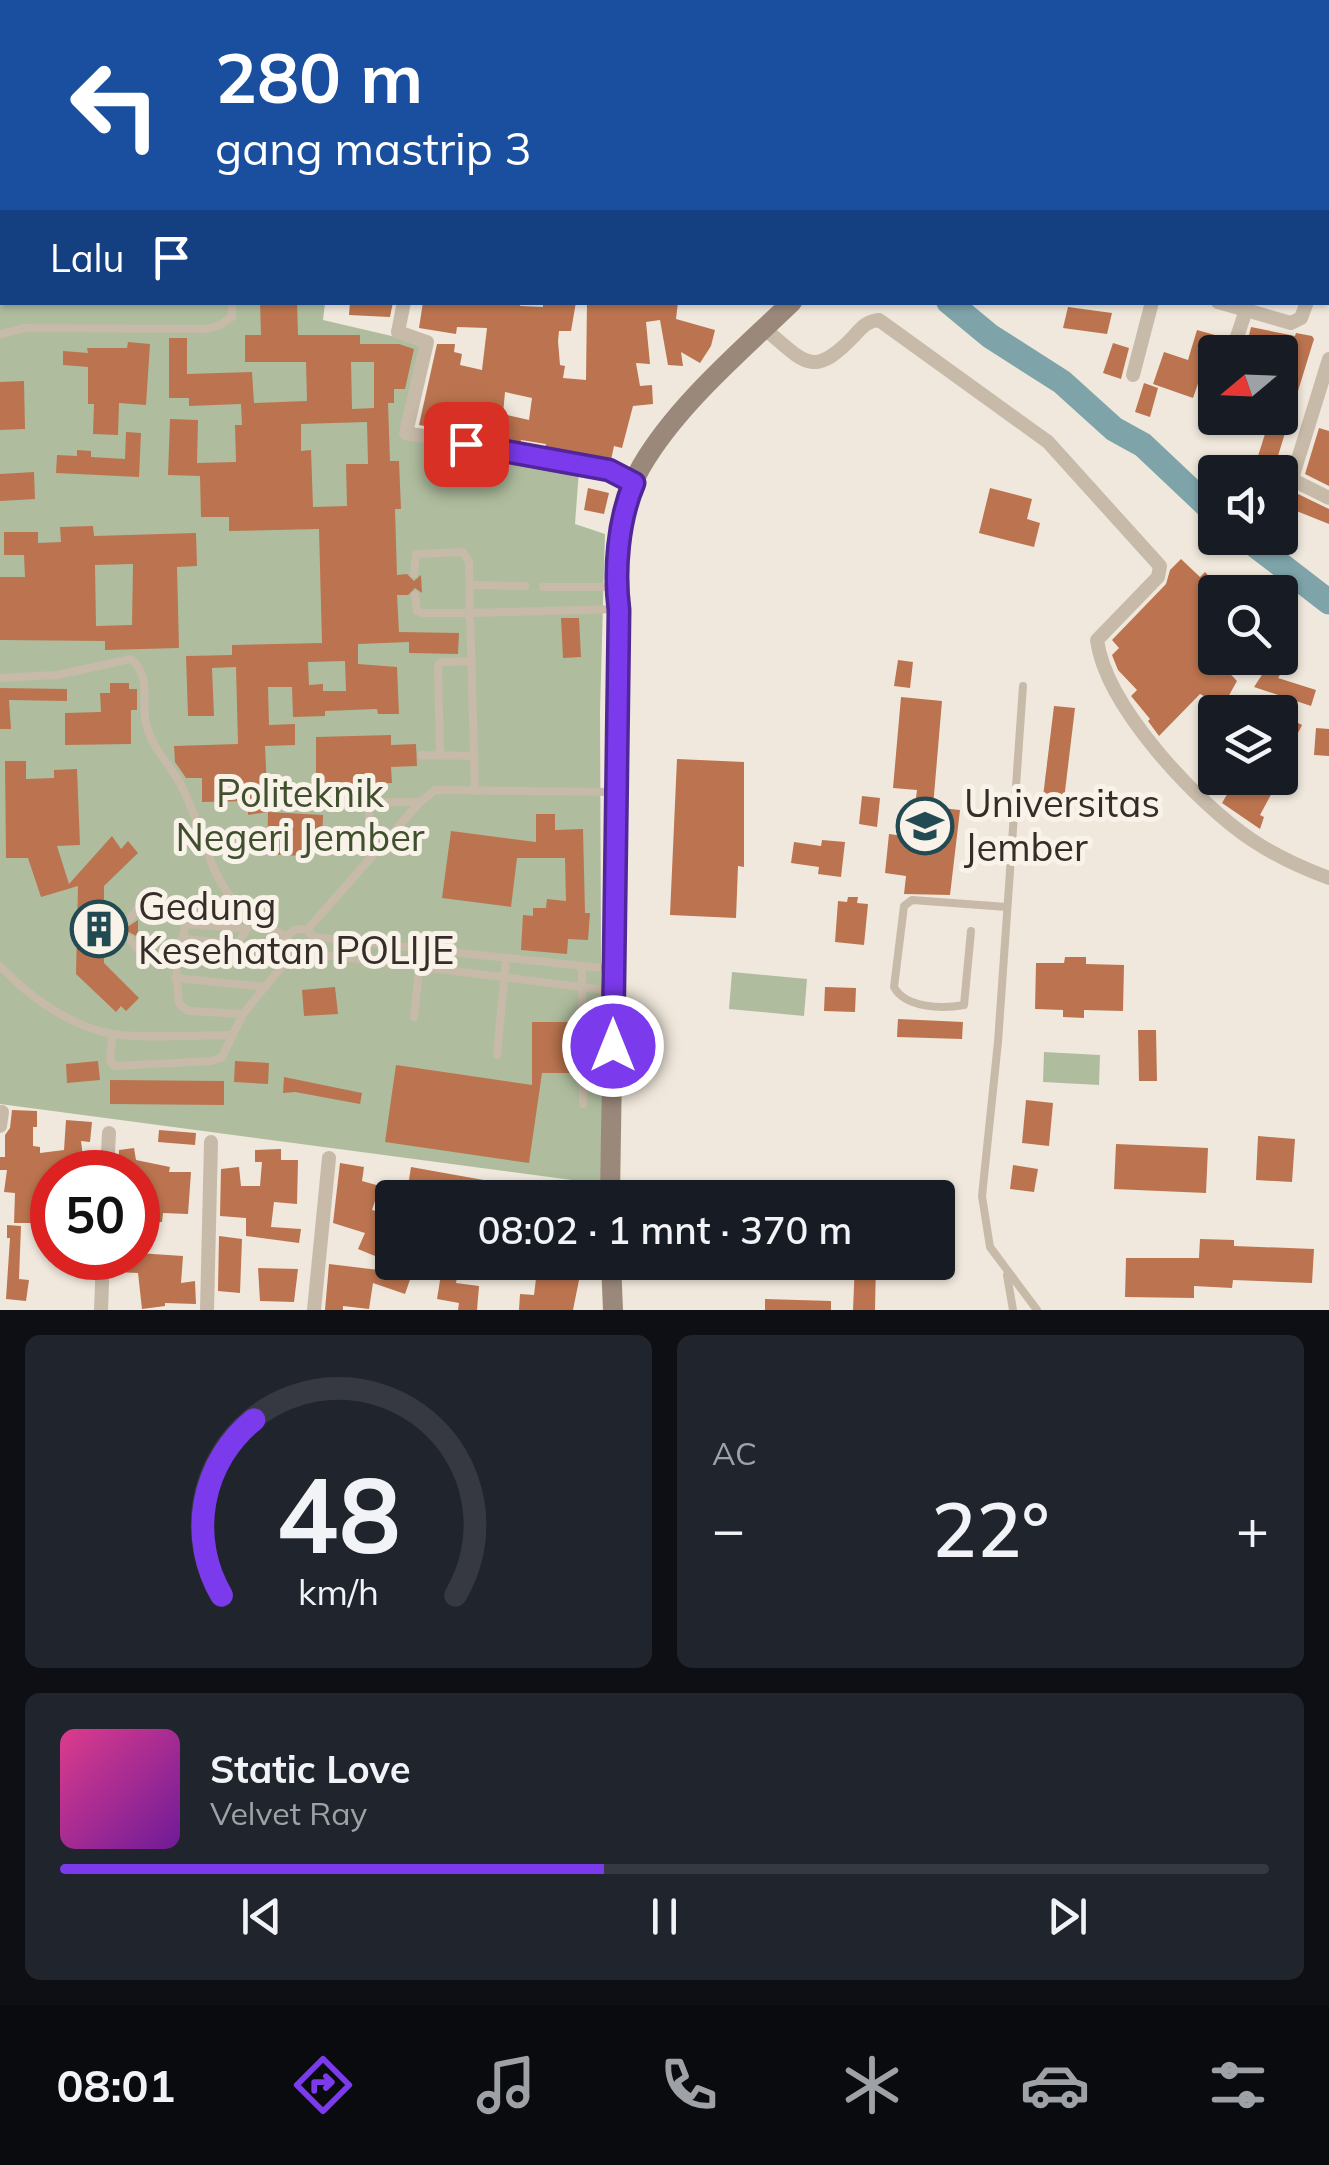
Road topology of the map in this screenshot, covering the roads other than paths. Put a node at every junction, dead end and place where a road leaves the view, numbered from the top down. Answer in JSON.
{"nodes":[{"id":1,"x":232,"y":305,"type":"edge"},
{"id":2,"x":403,"y":305,"type":"edge"},
{"id":3,"x":790,"y":305,"type":"edge"},
{"id":4,"x":1151,"y":305,"type":"edge"},
{"id":5,"x":1228,"y":305,"type":"edge"},
{"id":6,"x":1306,"y":305,"type":"edge"},
{"id":7,"x":1246,"y":310,"type":"junction"},
{"id":8,"x":0,"y":334,"type":"edge"},
{"id":9,"x":770,"y":334,"type":"junction"},
{"id":10,"x":1238,"y":335,"type":"edge"},
{"id":11,"x":1329,"y":359,"type":"edge"},
{"id":12,"x":1132,"y":375,"type":"dead end"},
{"id":13,"x":1311,"y":417,"type":"junction"},
{"id":14,"x":1329,"y":425,"type":"edge"},
{"id":15,"x":1298,"y":458,"type":"edge"},
{"id":16,"x":634,"y":483,"type":"junction"},
{"id":17,"x":1298,"y":483,"type":"edge"},
{"id":18,"x":1329,"y":498,"type":"edge"},
{"id":19,"x":414,"y":574,"type":"dead end"},
{"id":20,"x":470,"y":585,"type":"junction"},
{"id":21,"x":525,"y":586,"type":"dead end"},
{"id":22,"x":544,"y":586,"type":"dead end"},
{"id":23,"x":616,"y":587,"type":"junction"},
{"id":24,"x":415,"y":595,"type":"dead end"},
{"id":25,"x":619,"y":610,"type":"junction"},
{"id":26,"x":470,"y":612,"type":"junction"},
{"id":27,"x":471,"y":660,"type":"junction"},
{"id":28,"x":0,"y":678,"type":"edge"},
{"id":29,"x":1023,"y":686,"type":"dead end"},
{"id":30,"x":422,"y":755,"type":"dead end"},
{"id":31,"x":440,"y":755,"type":"junction"},
{"id":32,"x":475,"y":756,"type":"junction"},
{"id":33,"x":475,"y":791,"type":"junction"},
{"id":34,"x":615,"y":792,"type":"junction"},
{"id":35,"x":420,"y":802,"type":"junction"},
{"id":36,"x":305,"y":803,"type":"dead end"},
{"id":37,"x":369,"y":803,"type":"junction"},
{"id":38,"x":370,"y":859,"type":"junction"},
{"id":39,"x":1329,"y":878,"type":"edge"},
{"id":40,"x":1007,"y":907,"type":"junction"},
{"id":41,"x":130,"y":918,"type":"dead end"},
{"id":42,"x":186,"y":924,"type":"junction"},
{"id":43,"x":262,"y":926,"type":"junction"},
{"id":44,"x":247,"y":929,"type":"junction"},
{"id":45,"x":971,"y":931,"type":"dead end"},
{"id":46,"x":310,"y":934,"type":"junction"},
{"id":47,"x":288,"y":938,"type":"junction"},
{"id":48,"x":130,"y":939,"type":"dead end"},
{"id":49,"x":184,"y":939,"type":"junction"},
{"id":50,"x":175,"y":950,"type":"junction"},
{"id":51,"x":421,"y":950,"type":"junction"},
{"id":52,"x":310,"y":953,"type":"junction"},
{"id":53,"x":292,"y":954,"type":"junction"},
{"id":54,"x":506,"y":959,"type":"junction"},
{"id":55,"x":0,"y":966,"type":"edge"},
{"id":56,"x":419,"y":966,"type":"junction"},
{"id":57,"x":582,"y":968,"type":"junction"},
{"id":58,"x":613,"y":970,"type":"junction"},
{"id":59,"x":504,"y":976,"type":"junction"},
{"id":60,"x":176,"y":978,"type":"junction"},
{"id":61,"x":265,"y":987,"type":"junction"},
{"id":62,"x":581,"y":987,"type":"junction"},
{"id":63,"x":613,"y":992,"type":"junction"},
{"id":64,"x":243,"y":1014,"type":"junction"},
{"id":65,"x":414,"y":1017,"type":"dead end"},
{"id":66,"x":112,"y":1034,"type":"junction"},
{"id":67,"x":230,"y":1036,"type":"junction"},
{"id":68,"x":497,"y":1055,"type":"dead end"},
{"id":69,"x":583,"y":1104,"type":"dead end"},
{"id":70,"x":109,"y":1133,"type":"dead end"},
{"id":71,"x":211,"y":1142,"type":"dead end"},
{"id":72,"x":109,"y":1150,"type":"edge"},
{"id":73,"x":329,"y":1158,"type":"dead end"},
{"id":74,"x":610,"y":1180,"type":"edge"},
{"id":75,"x":1006,"y":1272,"type":"junction"},
{"id":76,"x":102,"y":1280,"type":"edge"},
{"id":77,"x":611,"y":1280,"type":"edge"},
{"id":78,"x":100,"y":1310,"type":"edge"},
{"id":79,"x":208,"y":1310,"type":"edge"},
{"id":80,"x":314,"y":1310,"type":"edge"},
{"id":81,"x":612,"y":1310,"type":"edge"},
{"id":82,"x":1013,"y":1310,"type":"edge"},
{"id":83,"x":1037,"y":1310,"type":"edge"}],
"edges":[{"from":1,"to":8,"type":"lane"},
{"from":2,"to":16,"type":"street"},
{"from":3,"to":9,"type":"main road"},
{"from":4,"to":12,"type":"street"},
{"from":5,"to":7,"type":"street"},
{"from":6,"to":7,"type":"street"},
{"from":7,"to":10,"type":"street"},
{"from":9,"to":16,"type":"main road"},
{"from":9,"to":39,"type":"street"},
{"from":11,"to":13,"type":"street"},
{"from":13,"to":14,"type":"street"},
{"from":13,"to":15,"type":"street"},
{"from":16,"to":23,"type":"main road"},
{"from":17,"to":18,"type":"street"},
{"from":19,"to":20,"type":"lane"},
{"from":20,"to":21,"type":"lane"},
{"from":20,"to":26,"type":"lane"},
{"from":22,"to":23,"type":"lane"},
{"from":23,"to":25,"type":"main road"},
{"from":24,"to":26,"type":"lane"},
{"from":25,"to":26,"type":"lane"},
{"from":25,"to":34,"type":"main road"},
{"from":26,"to":27,"type":"lane"},
{"from":27,"to":31,"type":"lane"},
{"from":27,"to":32,"type":"lane"},
{"from":28,"to":43,"type":"lane"},
{"from":29,"to":40,"type":"lane"},
{"from":30,"to":31,"type":"lane"},
{"from":31,"to":32,"type":"lane"},
{"from":32,"to":33,"type":"lane"},
{"from":33,"to":34,"type":"lane"},
{"from":33,"to":35,"type":"lane"},
{"from":34,"to":58,"type":"main road"},
{"from":35,"to":37,"type":"lane"},
{"from":35,"to":38,"type":"lane"},
{"from":36,"to":37,"type":"lane"},
{"from":37,"to":38,"type":"lane"},
{"from":38,"to":46,"type":"lane"},
{"from":40,"to":45,"type":"lane"},
{"from":40,"to":75,"type":"lane"},
{"from":41,"to":42,"type":"lane"},
{"from":42,"to":44,"type":"lane"},
{"from":42,"to":49,"type":"lane"},
{"from":43,"to":44,"type":"lane"},
{"from":43,"to":47,"type":"lane"},
{"from":44,"to":49,"type":"lane"},
{"from":46,"to":47,"type":"lane"},
{"from":46,"to":51,"type":"lane"},
{"from":46,"to":52,"type":"lane"},
{"from":47,"to":53,"type":"lane"},
{"from":48,"to":50,"type":"lane"},
{"from":49,"to":50,"type":"lane"},
{"from":50,"to":60,"type":"lane"},
{"from":51,"to":54,"type":"lane"},
{"from":51,"to":56,"type":"lane"},
{"from":52,"to":53,"type":"lane"},
{"from":52,"to":56,"type":"lane"},
{"from":53,"to":61,"type":"lane"},
{"from":54,"to":57,"type":"lane"},
{"from":54,"to":59,"type":"lane"},
{"from":55,"to":66,"type":"lane"},
{"from":56,"to":59,"type":"lane"},
{"from":56,"to":65,"type":"lane"},
{"from":57,"to":58,"type":"lane"},
{"from":57,"to":62,"type":"lane"},
{"from":58,"to":63,"type":"main road"},
{"from":59,"to":62,"type":"lane"},
{"from":59,"to":68,"type":"lane"},
{"from":60,"to":61,"type":"lane"},
{"from":60,"to":64,"type":"lane"},
{"from":61,"to":64,"type":"lane"},
{"from":62,"to":63,"type":"lane"},
{"from":62,"to":69,"type":"lane"},
{"from":63,"to":74,"type":"main road"},
{"from":64,"to":67,"type":"lane"},
{"from":66,"to":67,"type":"lane"},
{"from":66,"to":67,"type":"lane"},
{"from":70,"to":72,"type":"street"},
{"from":71,"to":79,"type":"street"},
{"from":73,"to":80,"type":"street"},
{"from":75,"to":82,"type":"lane"},
{"from":75,"to":83,"type":"lane"},
{"from":76,"to":78,"type":"street"},
{"from":77,"to":81,"type":"main road"}]}
